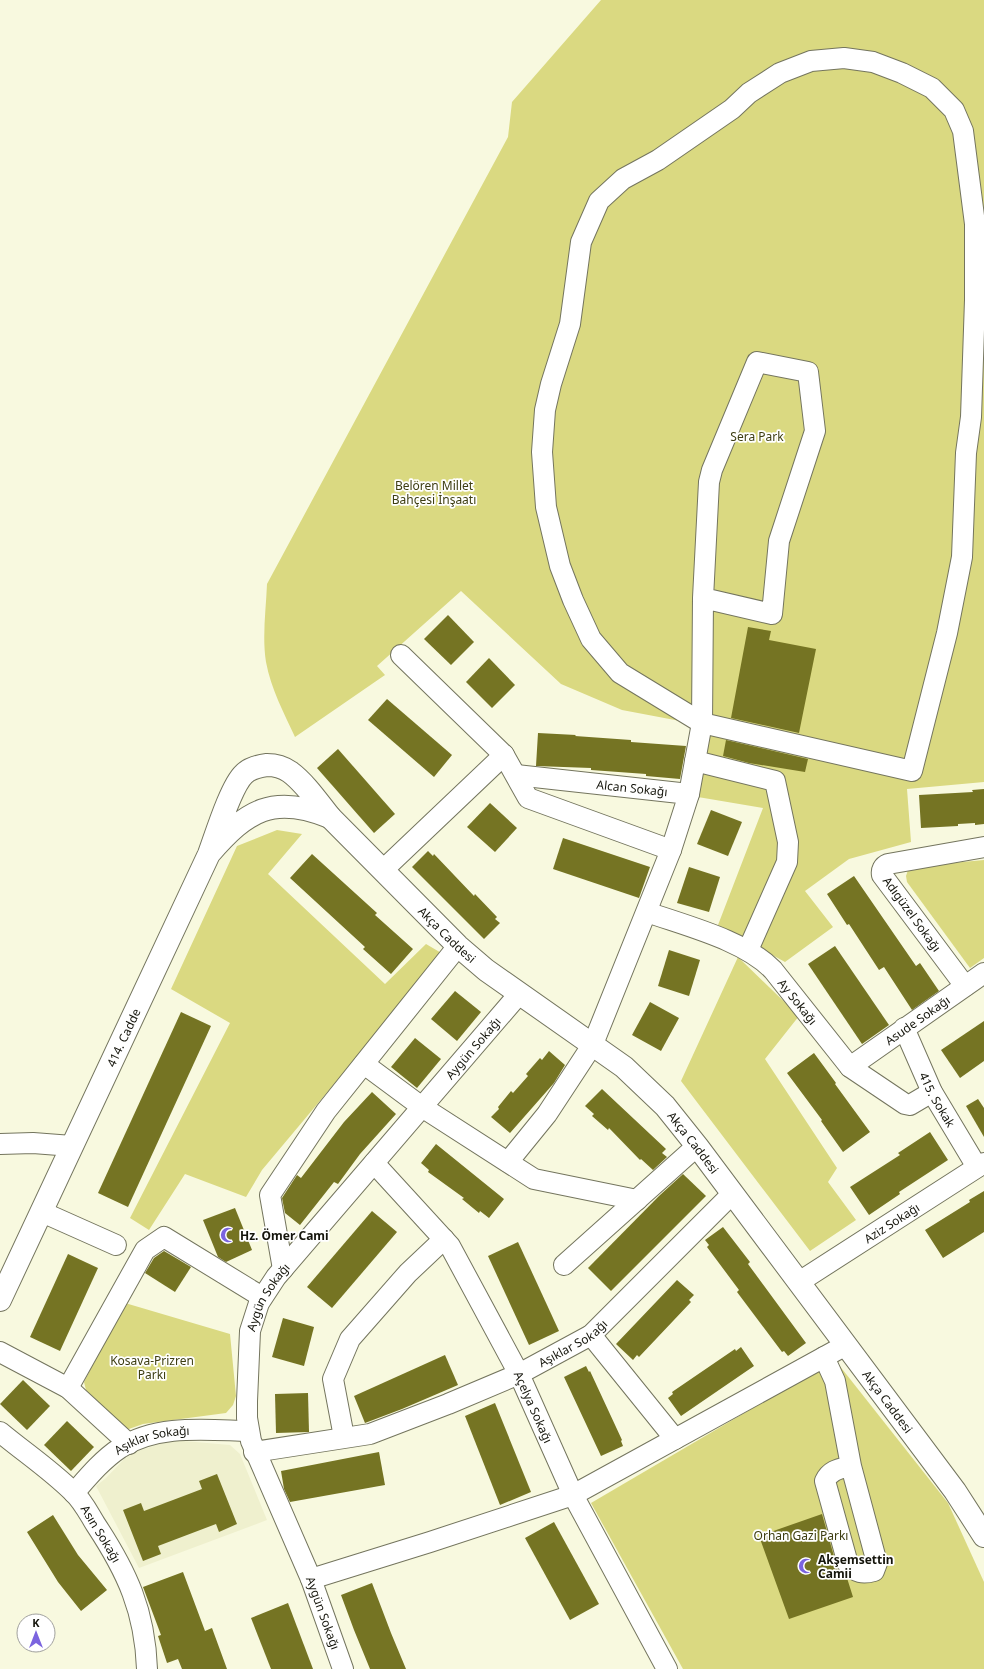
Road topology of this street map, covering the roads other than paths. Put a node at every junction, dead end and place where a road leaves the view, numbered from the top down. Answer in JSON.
{"nodes":[{"id":1,"x":703,"y":598,"type":"junction"},
{"id":2,"x":401,"y":655,"type":"dead end"},
{"id":3,"x":702,"y":722,"type":"junction"},
{"id":4,"x":504,"y":755,"type":"junction"},
{"id":5,"x":695,"y":761,"type":"junction"},
{"id":6,"x":244,"y":774,"type":"joint"},
{"id":7,"x":516,"y":775,"type":"junction"},
{"id":8,"x":689,"y":794,"type":"junction"},
{"id":9,"x":330,"y":817,"type":"junction"},
{"id":10,"x":984,"y":847,"type":"edge"},
{"id":11,"x":671,"y":850,"type":"junction"},
{"id":12,"x":208,"y":854,"type":"junction"},
{"id":13,"x":383,"y":870,"type":"junction"},
{"id":14,"x":647,"y":912,"type":"junction"},
{"id":15,"x":458,"y":946,"type":"junction"},
{"id":16,"x":748,"y":950,"type":"junction"},
{"id":17,"x":984,"y":973,"type":"edge"},
{"id":18,"x":965,"y":986,"type":"junction"},
{"id":19,"x":519,"y":994,"type":"junction"},
{"id":20,"x":904,"y":1028,"type":"junction"},
{"id":21,"x":593,"y":1044,"type":"junction"},
{"id":22,"x":364,"y":1064,"type":"junction"},
{"id":23,"x":850,"y":1067,"type":"junction"},
{"id":24,"x":932,"y":1092,"type":"junction"},
{"id":25,"x":422,"y":1107,"type":"junction"},
{"id":26,"x":0,"y":1144,"type":"edge"},
{"id":27,"x":72,"y":1146,"type":"junction"},
{"id":28,"x":697,"y":1146,"type":"junction"},
{"id":29,"x":508,"y":1162,"type":"junction"},
{"id":30,"x":374,"y":1163,"type":"junction"},
{"id":31,"x":981,"y":1165,"type":"edge"},
{"id":32,"x":732,"y":1194,"type":"junction"},
{"id":33,"x":637,"y":1200,"type":"junction"},
{"id":34,"x":42,"y":1212,"type":"junction"},
{"id":35,"x":444,"y":1239,"type":"junction"},
{"id":36,"x":116,"y":1245,"type":"dead end"},
{"id":37,"x":564,"y":1265,"type":"dead end"},
{"id":38,"x":283,"y":1269,"type":"junction"},
{"id":39,"x":799,"y":1282,"type":"junction"},
{"id":40,"x":262,"y":1297,"type":"junction"},
{"id":41,"x":0,"y":1300,"type":"edge"},
{"id":42,"x":591,"y":1335,"type":"junction"},
{"id":43,"x":846,"y":1345,"type":"junction"},
{"id":44,"x":0,"y":1352,"type":"edge"},
{"id":45,"x":824,"y":1356,"type":"junction"},
{"id":46,"x":519,"y":1374,"type":"junction"},
{"id":47,"x":68,"y":1388,"type":"junction"},
{"id":48,"x":248,"y":1431,"type":"junction"},
{"id":49,"x":0,"y":1432,"type":"edge"},
{"id":50,"x":344,"y":1437,"type":"junction"},
{"id":51,"x":675,"y":1439,"type":"junction"},
{"id":52,"x":129,"y":1444,"type":"junction"},
{"id":53,"x":254,"y":1452,"type":"junction"},
{"id":54,"x":851,"y":1466,"type":"junction"},
{"id":55,"x":74,"y":1493,"type":"junction"},
{"id":56,"x":573,"y":1495,"type":"junction"},
{"id":57,"x":984,"y":1536,"type":"edge"},
{"id":58,"x":311,"y":1579,"type":"junction"},
{"id":59,"x":147,"y":1669,"type":"edge"},
{"id":60,"x":343,"y":1669,"type":"edge"},
{"id":61,"x":667,"y":1669,"type":"edge"}],
"edges":[{"from":1,"to":1,"type":"street"},
{"from":1,"to":3,"type":"street"},
{"from":2,"to":4,"type":"street"},
{"from":3,"to":3,"type":"street"},
{"from":3,"to":5,"type":"street"},
{"from":4,"to":7,"type":"street"},
{"from":4,"to":13,"type":"street"},
{"from":5,"to":8,"type":"street"},
{"from":5,"to":16,"type":"street"},
{"from":6,"to":9,"type":"main road","name":"Akça Caddesi"},
{"from":6,"to":12,"type":"main road","name":"414. Cadde"},
{"from":7,"to":8,"type":"street","name":"Alcan Sokağı"},
{"from":7,"to":11,"type":"street"},
{"from":8,"to":11,"type":"street"},
{"from":9,"to":12,"type":"main road","name":"Akça Caddesi"},
{"from":9,"to":13,"type":"main road","name":"Akça Caddesi"},
{"from":10,"to":18,"type":"street","name":"Adıgüzel Sokağı"},
{"from":11,"to":14,"type":"street"},
{"from":12,"to":27,"type":"main road","name":"414. Cadde"},
{"from":13,"to":15,"type":"main road","name":"Akça Caddesi"},
{"from":14,"to":16,"type":"street","name":"Ay Sokağı"},
{"from":14,"to":21,"type":"street"},
{"from":15,"to":19,"type":"main road","name":"Akça Caddesi"},
{"from":15,"to":22,"type":"street"},
{"from":16,"to":23,"type":"street","name":"Ay Sokağı"},
{"from":17,"to":18,"type":"street","name":"Asude Sokağı"},
{"from":18,"to":20,"type":"street","name":"Asude Sokağı"},
{"from":19,"to":21,"type":"main road","name":"Akça Caddesi"},
{"from":19,"to":25,"type":"street","name":"Aygün Sokağı"},
{"from":20,"to":23,"type":"street","name":"Asude Sokağı"},
{"from":20,"to":24,"type":"street","name":"415. Sokak"},
{"from":21,"to":28,"type":"main road","name":"Akça Caddesi"},
{"from":21,"to":29,"type":"street"},
{"from":22,"to":25,"type":"street"},
{"from":22,"to":38,"type":"street"},
{"from":23,"to":24,"type":"street","name":"Ay Sokağı"},
{"from":24,"to":31,"type":"street","name":"415. Sokak"},
{"from":25,"to":29,"type":"street"},
{"from":25,"to":30,"type":"street","name":"Aygün Sokağı"},
{"from":26,"to":27,"type":"street"},
{"from":27,"to":34,"type":"main road","name":"414. Cadde"},
{"from":28,"to":32,"type":"main road","name":"Akça Caddesi"},
{"from":28,"to":33,"type":"street"},
{"from":29,"to":33,"type":"street"},
{"from":30,"to":35,"type":"street","name":"Açelya Sokağı"},
{"from":30,"to":38,"type":"street","name":"Aygün Sokağı"},
{"from":31,"to":39,"type":"street","name":"Aziz Sokağı"},
{"from":32,"to":39,"type":"main road","name":"Akça Caddesi"},
{"from":32,"to":42,"type":"street","name":"Aşıklar Sokağı"},
{"from":33,"to":37,"type":"street"},
{"from":34,"to":36,"type":"street"},
{"from":34,"to":41,"type":"main road","name":"414. Cadde"},
{"from":35,"to":46,"type":"street","name":"Açelya Sokağı"},
{"from":35,"to":50,"type":"street"},
{"from":38,"to":40,"type":"street","name":"Aygün Sokağı"},
{"from":39,"to":43,"type":"main road","name":"Akça Caddesi"},
{"from":40,"to":47,"type":"street"},
{"from":40,"to":48,"type":"street","name":"Aygün Sokağı"},
{"from":42,"to":46,"type":"street","name":"Aşıklar Sokağı"},
{"from":42,"to":51,"type":"street"},
{"from":43,"to":45,"type":"street"},
{"from":43,"to":57,"type":"main road","name":"Akça Caddesi"},
{"from":44,"to":47,"type":"street"},
{"from":45,"to":51,"type":"street"},
{"from":45,"to":54,"type":"street"},
{"from":46,"to":50,"type":"street","name":"Aşıklar Sokağı"},
{"from":46,"to":56,"type":"street","name":"Açelya Sokağı"},
{"from":47,"to":52,"type":"street"},
{"from":48,"to":52,"type":"street","name":"Aşıklar Sokağı"},
{"from":48,"to":53,"type":"street","name":"Aygün Sokağı"},
{"from":49,"to":55,"type":"street","name":"Asın Sokağı"},
{"from":50,"to":53,"type":"street","name":"Aşıklar Sokağı"},
{"from":51,"to":56,"type":"street"},
{"from":52,"to":55,"type":"street","name":"Aşıklar Sokağı"},
{"from":53,"to":58,"type":"street","name":"Aygün Sokağı"},
{"from":54,"to":54,"type":"street"},
{"from":55,"to":59,"type":"street","name":"Asın Sokağı"},
{"from":56,"to":58,"type":"street"},
{"from":56,"to":61,"type":"street","name":"Açelya Sokağı"},
{"from":58,"to":60,"type":"street","name":"Aygün Sokağı"}]}
